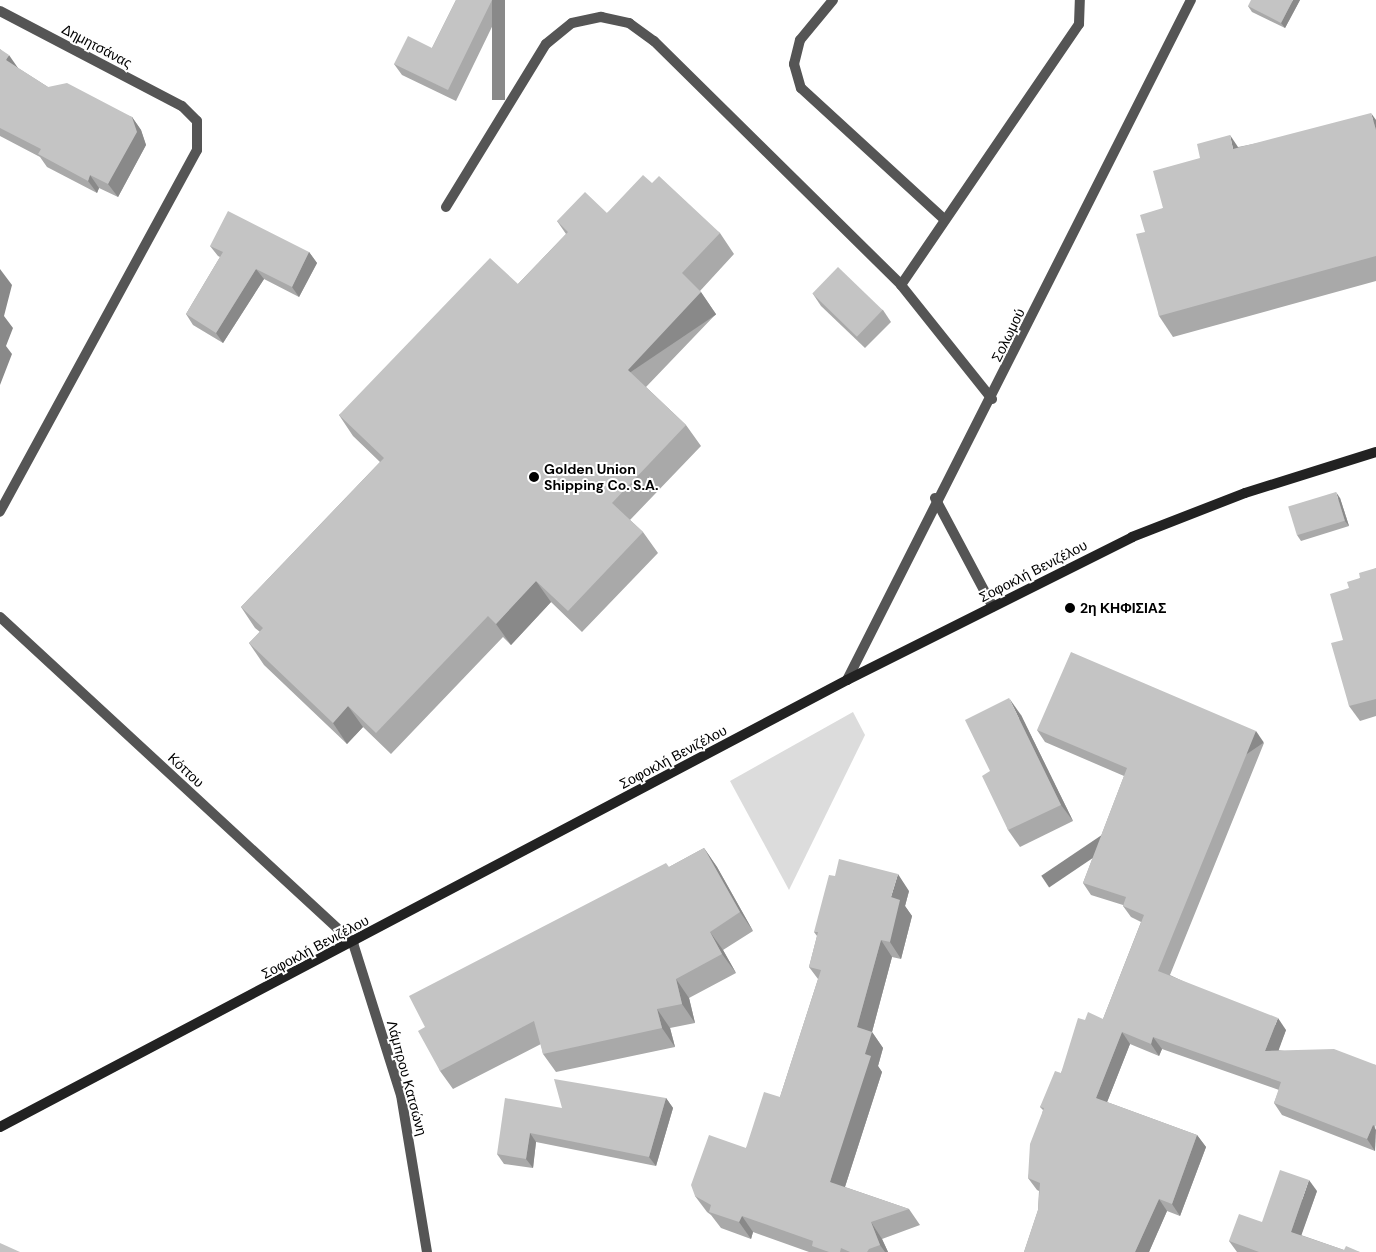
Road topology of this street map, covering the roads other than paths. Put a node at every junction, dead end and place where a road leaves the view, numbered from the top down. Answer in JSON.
{"nodes":[{"id":1,"x":833,"y":0,"type":"edge"},
{"id":2,"x":1080,"y":0,"type":"edge"},
{"id":3,"x":1191,"y":0,"type":"edge"},
{"id":4,"x":0,"y":11,"type":"edge"},
{"id":5,"x":446,"y":208,"type":"dead end"},
{"id":6,"x":945,"y":220,"type":"junction"},
{"id":7,"x":901,"y":285,"type":"junction"},
{"id":8,"x":992,"y":399,"type":"junction"},
{"id":9,"x":1376,"y":452,"type":"edge"},
{"id":10,"x":936,"y":498,"type":"junction"},
{"id":11,"x":0,"y":512,"type":"edge"},
{"id":12,"x":993,"y":607,"type":"junction"},
{"id":13,"x":0,"y":617,"type":"edge"},
{"id":14,"x":847,"y":680,"type":"junction"},
{"id":15,"x":353,"y":943,"type":"junction"},
{"id":16,"x":0,"y":1126,"type":"edge"},
{"id":17,"x":427,"y":1252,"type":"edge"}],
"edges":[{"from":1,"to":6,"type":"street"},
{"from":2,"to":6,"type":"street"},
{"from":3,"to":8,"type":"street","name":"Σολωμού"},
{"from":4,"to":11,"type":"street","name":"Δημητσάνας"},
{"from":5,"to":7,"type":"street"},
{"from":6,"to":7,"type":"street"},
{"from":7,"to":8,"type":"street"},
{"from":8,"to":10,"type":"street","name":"Σολωμού"},
{"from":9,"to":12,"type":"main road","name":"Σοφοκλή Βενιζέλου"},
{"from":10,"to":12,"type":"street"},
{"from":10,"to":14,"type":"street","name":"Σολωμού"},
{"from":12,"to":14,"type":"main road","name":"Σοφοκλή Βενιζέλου"},
{"from":13,"to":15,"type":"street","name":"Κόττου"},
{"from":14,"to":15,"type":"main road","name":"Σοφοκλή Βενιζέλου"},
{"from":15,"to":16,"type":"main road","name":"Σοφοκλή Βενιζέλου"},
{"from":15,"to":17,"type":"street","name":"Λάμπρου Κατσώνη"}]}
